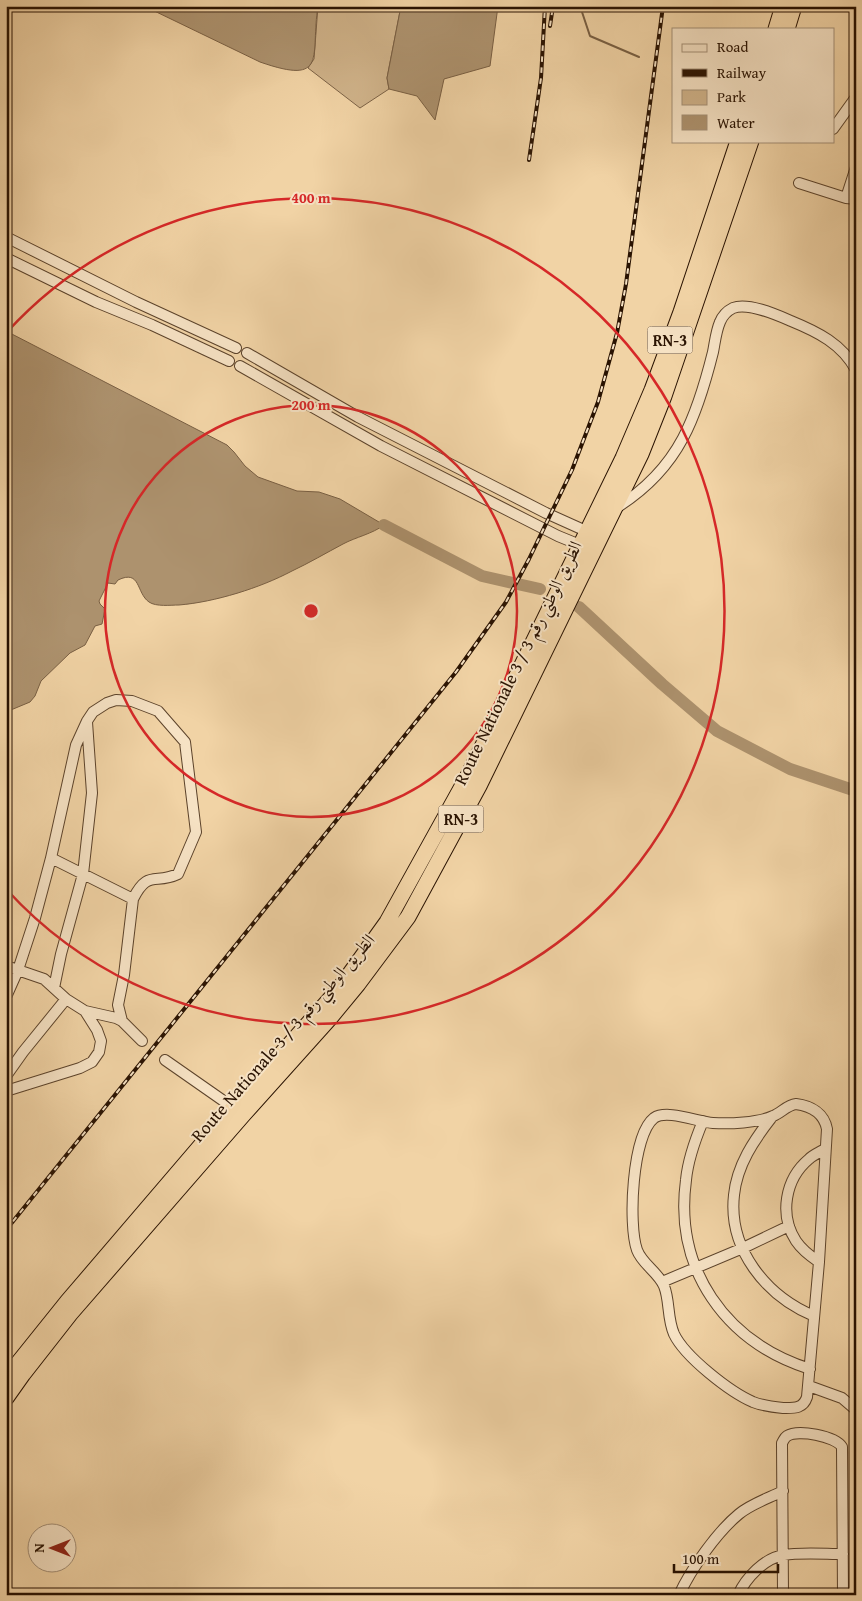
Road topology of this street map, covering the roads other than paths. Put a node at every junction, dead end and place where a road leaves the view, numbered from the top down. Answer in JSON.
{"nodes":[{"id":1,"x":782,"y":6,"type":"edge"},
{"id":2,"x":794,"y":6,"type":"edge"},
{"id":3,"x":776,"y":28,"type":"edge"},
{"id":4,"x":787,"y":28,"type":"edge"},
{"id":5,"x":856,"y":97,"type":"edge"},
{"id":6,"x":834,"y":128,"type":"edge"},
{"id":7,"x":738,"y":142,"type":"edge"},
{"id":8,"x":750,"y":142,"type":"edge"},
{"id":9,"x":856,"y":168,"type":"edge"},
{"id":10,"x":800,"y":183,"type":"dead end"},
{"id":11,"x":851,"y":198,"type":"edge"},
{"id":12,"x":717,"y":224,"type":"junction"},
{"id":13,"x":6,"y":237,"type":"edge"},
{"id":14,"x":6,"y":258,"type":"edge"},
{"id":15,"x":236,"y":348,"type":"dead end"},
{"id":16,"x":247,"y":353,"type":"dead end"},
{"id":17,"x":229,"y":361,"type":"dead end"},
{"id":18,"x":240,"y":366,"type":"dead end"},
{"id":19,"x":856,"y":370,"type":"edge"},
{"id":20,"x":358,"y":417,"type":"junction"},
{"id":21,"x":351,"y":429,"type":"junction"},
{"id":22,"x":434,"y":456,"type":"junction"},
{"id":23,"x":427,"y":469,"type":"junction"},
{"id":24,"x":494,"y":486,"type":"junction"},
{"id":25,"x":488,"y":500,"type":"junction"},
{"id":26,"x":614,"y":509,"type":"junction"},
{"id":27,"x":586,"y":531,"type":"junction"},
{"id":28,"x":598,"y":544,"type":"junction"},
{"id":29,"x":580,"y":545,"type":"junction"},
{"id":30,"x":87,"y":721,"type":"junction"},
{"id":31,"x":51,"y":858,"type":"junction"},
{"id":32,"x":83,"y":874,"type":"junction"},
{"id":33,"x":133,"y":899,"type":"junction"},
{"id":34,"x":6,"y":966,"type":"edge"},
{"id":35,"x":18,"y":970,"type":"junction"},
{"id":36,"x":54,"y":988,"type":"junction"},
{"id":37,"x":6,"y":997,"type":"edge"},
{"id":38,"x":66,"y":1000,"type":"junction"},
{"id":39,"x":85,"y":1011,"type":"junction"},
{"id":40,"x":122,"y":1021,"type":"junction"},
{"id":41,"x":142,"y":1042,"type":"dead end"},
{"id":42,"x":165,"y":1060,"type":"dead end"},
{"id":43,"x":6,"y":1076,"type":"edge"},
{"id":44,"x":6,"y":1090,"type":"edge"},
{"id":45,"x":238,"y":1111,"type":"junction"},
{"id":46,"x":772,"y":1117,"type":"junction"},
{"id":47,"x":703,"y":1121,"type":"junction"},
{"id":48,"x":826,"y":1149,"type":"junction"},
{"id":49,"x":789,"y":1226,"type":"junction"},
{"id":50,"x":743,"y":1248,"type":"junction"},
{"id":51,"x":819,"y":1262,"type":"junction"},
{"id":52,"x":695,"y":1269,"type":"junction"},
{"id":53,"x":662,"y":1282,"type":"junction"},
{"id":54,"x":814,"y":1316,"type":"junction"},
{"id":55,"x":810,"y":1368,"type":"junction"},
{"id":56,"x":6,"y":1378,"type":"edge"},
{"id":57,"x":809,"y":1386,"type":"junction"},
{"id":58,"x":6,"y":1398,"type":"edge"},
{"id":59,"x":856,"y":1410,"type":"edge"},
{"id":60,"x":783,"y":1490,"type":"junction"},
{"id":61,"x":783,"y":1554,"type":"junction"},
{"id":62,"x":843,"y":1554,"type":"junction"},
{"id":63,"x":679,"y":1595,"type":"edge"},
{"id":64,"x":738,"y":1595,"type":"edge"},
{"id":65,"x":783,"y":1595,"type":"edge"},
{"id":66,"x":844,"y":1595,"type":"edge"}],
"edges":[{"from":1,"to":3,"type":"highway"},
{"from":2,"to":4,"type":"highway"},
{"from":5,"to":6,"type":"street"},
{"from":7,"to":12,"type":"highway","name":"Route Nationale 3 / الطريق الوطني رقم 3","number":"RN-3"},
{"from":8,"to":12,"type":"highway","name":"Route Nationale 3 / الطريق الوطني رقم 3","number":"RN-3"},
{"from":9,"to":11,"type":"street"},
{"from":10,"to":11,"type":"street"},
{"from":12,"to":26,"type":"highway","name":"Route Nationale 3 / الطريق الوطني رقم 3","number":"RN-3"},
{"from":12,"to":27,"type":"highway","name":"Route Nationale 3 / الطريق الوطني رقم 3","number":"RN-3"},
{"from":13,"to":15,"type":"street"},
{"from":14,"to":17,"type":"street"},
{"from":16,"to":20,"type":"street"},
{"from":18,"to":21,"type":"street"},
{"from":19,"to":26,"type":"street"},
{"from":20,"to":21,"type":"street"},
{"from":20,"to":22,"type":"street"},
{"from":21,"to":23,"type":"street"},
{"from":22,"to":23,"type":"street"},
{"from":22,"to":24,"type":"street"},
{"from":23,"to":25,"type":"street"},
{"from":24,"to":25,"type":"street"},
{"from":24,"to":27,"type":"street"},
{"from":25,"to":29,"type":"street"},
{"from":26,"to":28,"type":"highway","name":"Route Nationale 3 / الطريق الوطني رقم 3","number":"RN-3"},
{"from":27,"to":28,"type":"street"},
{"from":27,"to":29,"type":"highway","name":"Route Nationale 3 / الطريق الوطني رقم 3","number":"RN-3"},
{"from":28,"to":29,"type":"street"},
{"from":28,"to":45,"type":"highway","name":"Route Nationale 3 / الطريق الوطني رقم 3","number":"RN-3"},
{"from":29,"to":45,"type":"highway","name":"Route Nationale 3 / الطريق الوطني رقم 3","number":"RN-3"},
{"from":30,"to":31,"type":"street"},
{"from":30,"to":32,"type":"street"},
{"from":30,"to":33,"type":"street"},
{"from":31,"to":32,"type":"street"},
{"from":31,"to":35,"type":"street"},
{"from":32,"to":33,"type":"street"},
{"from":32,"to":36,"type":"street"},
{"from":33,"to":40,"type":"street"},
{"from":34,"to":35,"type":"street"},
{"from":35,"to":36,"type":"street"},
{"from":35,"to":37,"type":"street"},
{"from":36,"to":38,"type":"street"},
{"from":38,"to":39,"type":"street"},
{"from":38,"to":43,"type":"street"},
{"from":39,"to":40,"type":"street"},
{"from":39,"to":44,"type":"street"},
{"from":40,"to":41,"type":"street"},
{"from":42,"to":45,"type":"street"},
{"from":45,"to":56,"type":"highway","name":"Route Nationale 3 / الطريق الوطني رقم 3","number":"RN-3"},
{"from":45,"to":58,"type":"highway","name":"Route Nationale 3 / الطريق الوطني رقم 3","number":"RN-3"},
{"from":46,"to":47,"type":"street"},
{"from":46,"to":48,"type":"street"},
{"from":46,"to":50,"type":"street"},
{"from":47,"to":52,"type":"street"},
{"from":47,"to":53,"type":"street"},
{"from":48,"to":49,"type":"street"},
{"from":48,"to":51,"type":"street"},
{"from":49,"to":50,"type":"street"},
{"from":49,"to":51,"type":"street"},
{"from":50,"to":52,"type":"street"},
{"from":50,"to":54,"type":"street"},
{"from":51,"to":54,"type":"street"},
{"from":52,"to":53,"type":"street"},
{"from":52,"to":55,"type":"street"},
{"from":53,"to":57,"type":"street"},
{"from":54,"to":55,"type":"street"},
{"from":55,"to":57,"type":"street"},
{"from":57,"to":59,"type":"street"},
{"from":60,"to":61,"type":"street"},
{"from":60,"to":62,"type":"street"},
{"from":60,"to":63,"type":"street"},
{"from":61,"to":62,"type":"street"},
{"from":61,"to":64,"type":"street"},
{"from":61,"to":65,"type":"street"},
{"from":62,"to":66,"type":"street"}]}
